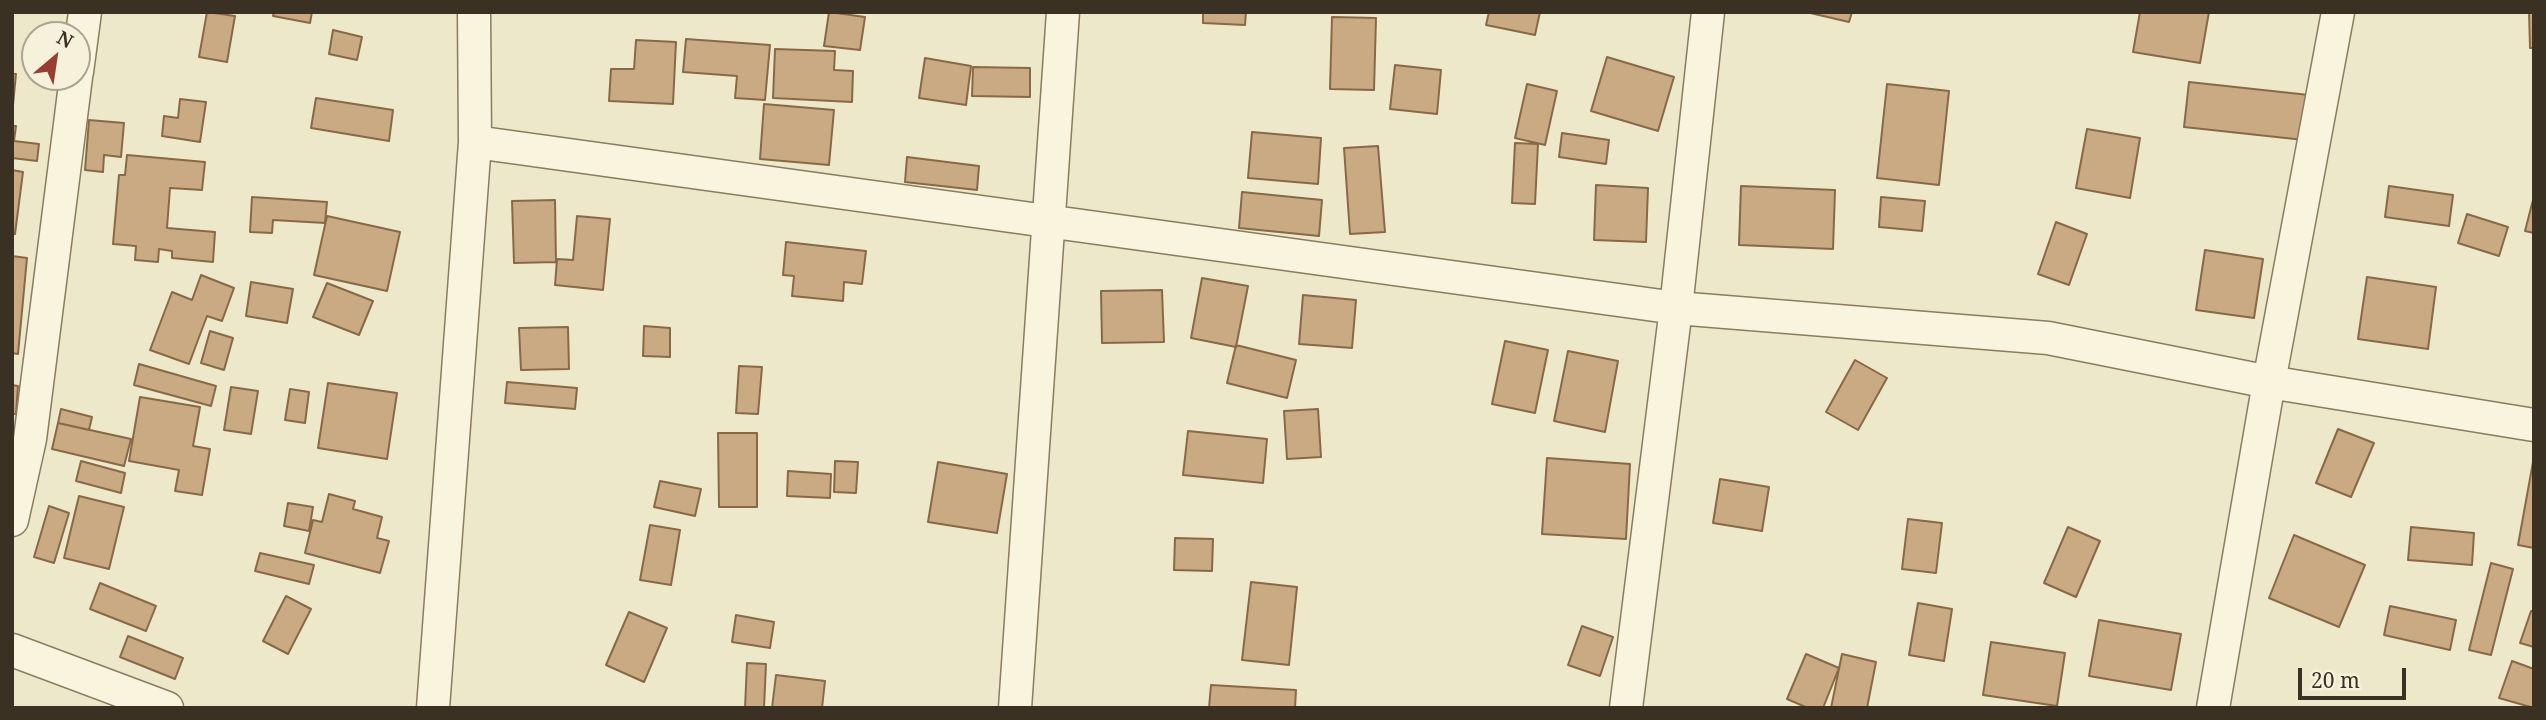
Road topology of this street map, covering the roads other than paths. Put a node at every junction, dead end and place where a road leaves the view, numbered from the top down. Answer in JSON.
{"nodes":[{"id":1,"x":474,"y":12,"type":"edge"},
{"id":2,"x":1063,"y":12,"type":"edge"},
{"id":3,"x":1707,"y":12,"type":"edge"},
{"id":4,"x":2338,"y":12,"type":"edge"},
{"id":5,"x":74,"y":91,"type":"edge"},
{"id":6,"x":475,"y":142,"type":"junction"},
{"id":7,"x":1048,"y":223,"type":"junction"},
{"id":8,"x":1676,"y":308,"type":"junction"},
{"id":9,"x":2269,"y":382,"type":"junction"},
{"id":10,"x":2534,"y":425,"type":"edge"},
{"id":11,"x":12,"y":520,"type":"edge"},
{"id":12,"x":12,"y":650,"type":"edge"},
{"id":13,"x":167,"y":708,"type":"edge"},
{"id":14,"x":433,"y":708,"type":"edge"},
{"id":15,"x":1015,"y":708,"type":"edge"},
{"id":16,"x":1626,"y":708,"type":"edge"},
{"id":17,"x":2213,"y":708,"type":"edge"}],
"edges":[{"from":1,"to":6,"type":"street"},
{"from":2,"to":7,"type":"street"},
{"from":3,"to":8,"type":"street"},
{"from":4,"to":9,"type":"street"},
{"from":5,"to":11,"type":"street"},
{"from":6,"to":7,"type":"street"},
{"from":6,"to":14,"type":"street"},
{"from":7,"to":8,"type":"street"},
{"from":7,"to":15,"type":"street"},
{"from":8,"to":9,"type":"street"},
{"from":8,"to":16,"type":"street"},
{"from":9,"to":10,"type":"street"},
{"from":9,"to":17,"type":"street"},
{"from":12,"to":13,"type":"street"}]}
